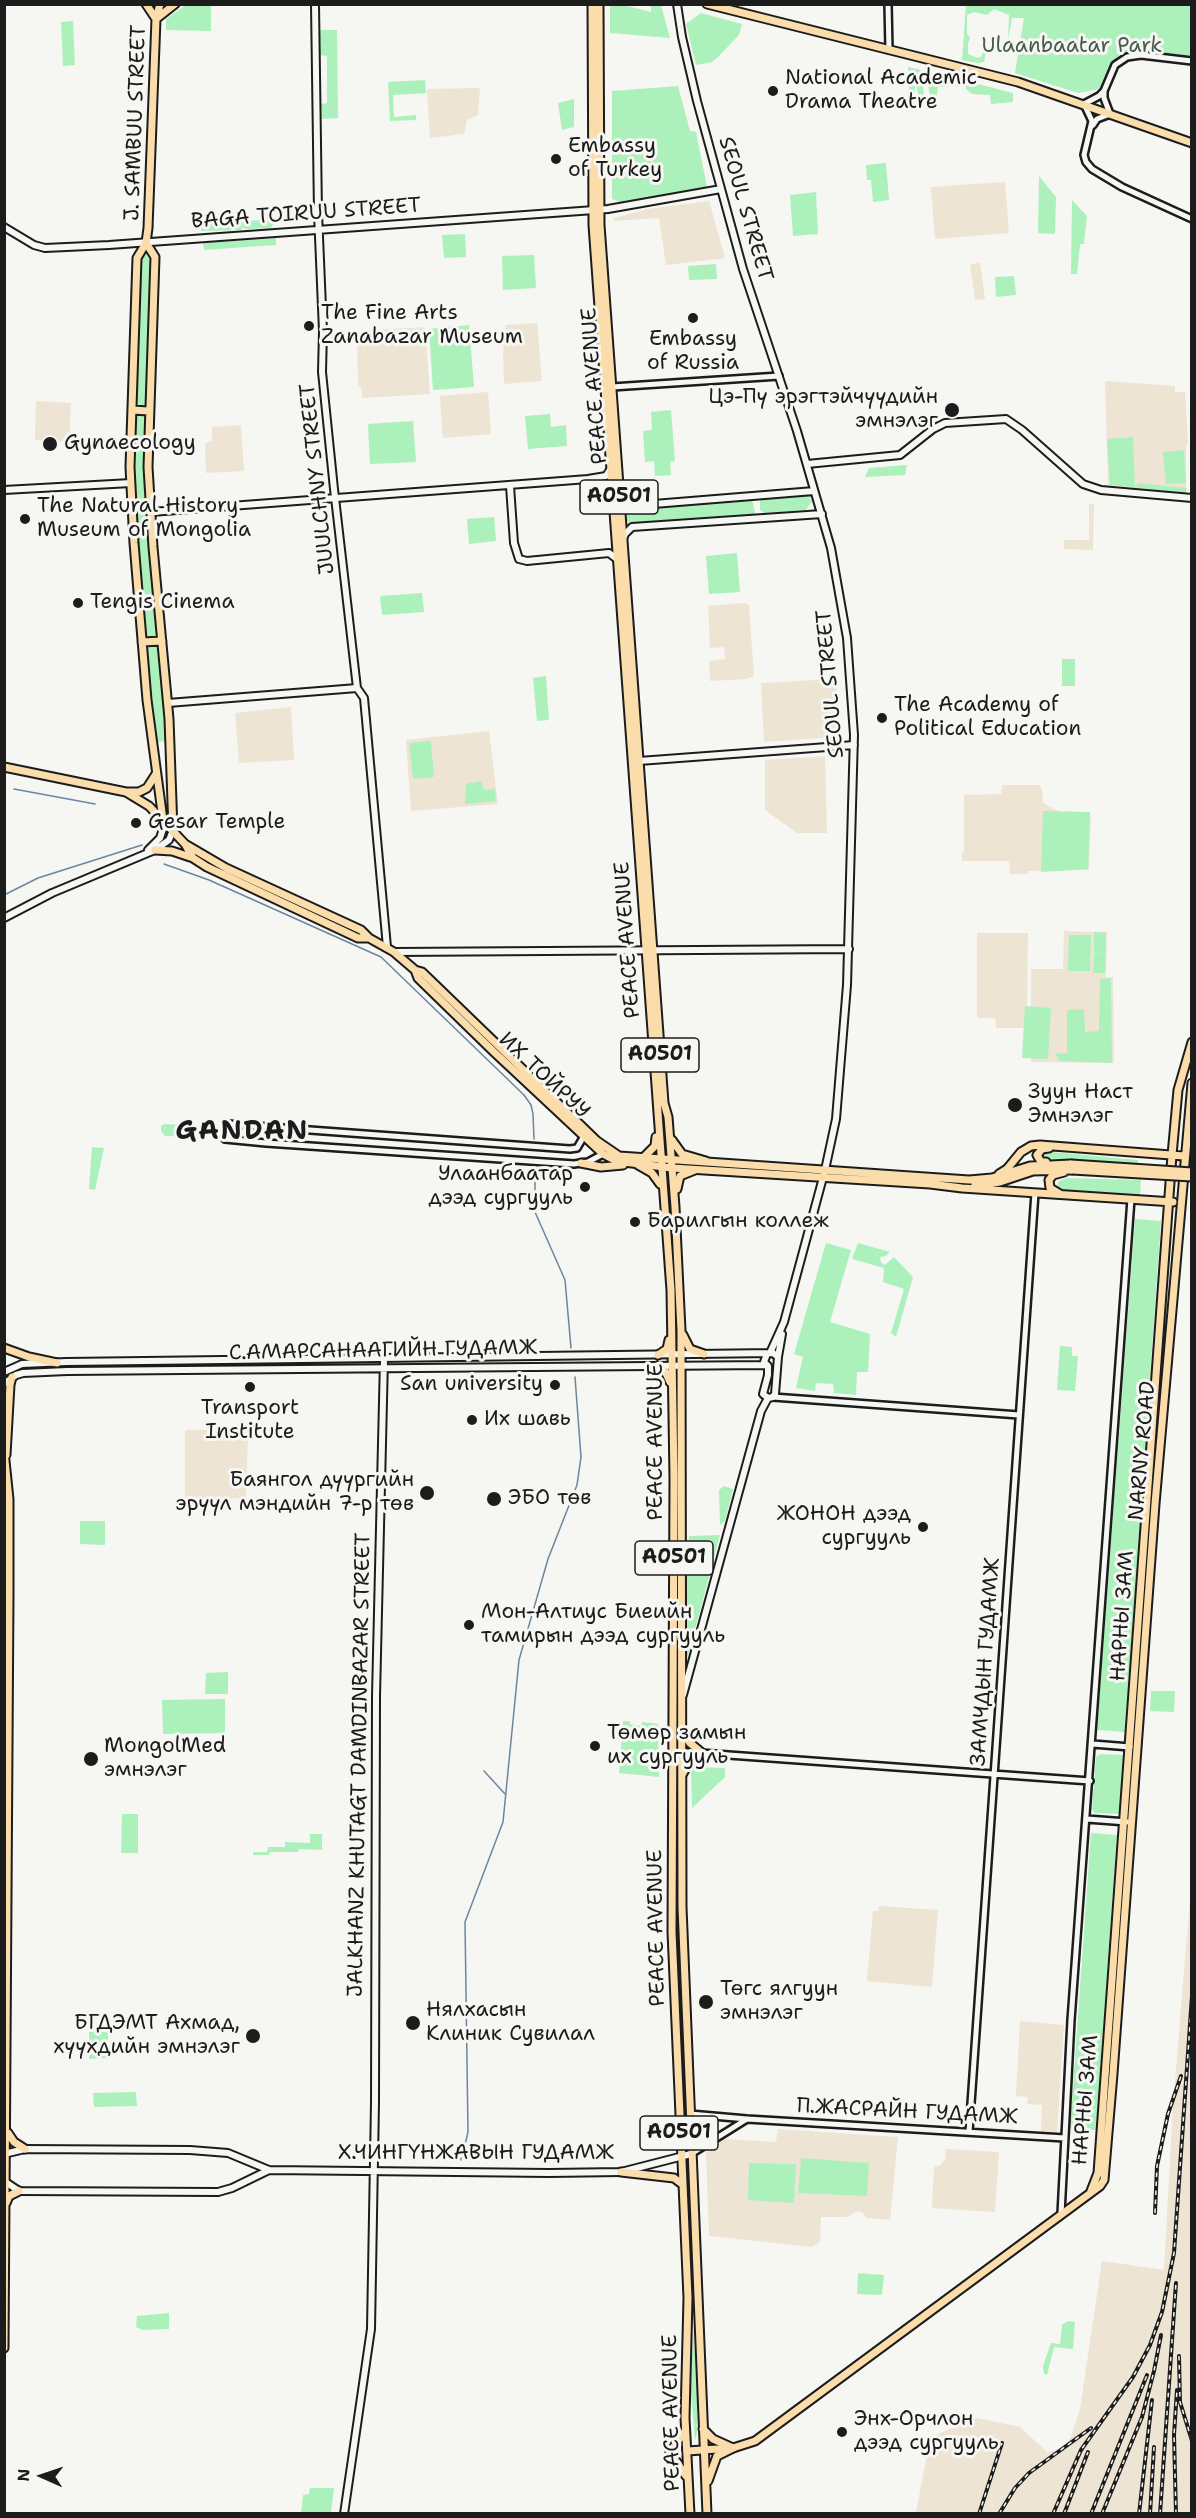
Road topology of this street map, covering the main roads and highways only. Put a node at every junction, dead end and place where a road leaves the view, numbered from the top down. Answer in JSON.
{"nodes":[{"id":1,"x":147,"y":4,"type":"edge"},
{"id":2,"x":160,"y":4,"type":"edge"},
{"id":3,"x":175,"y":4,"type":"edge"},
{"id":4,"x":315,"y":4,"type":"edge"},
{"id":5,"x":677,"y":4,"type":"edge"},
{"id":6,"x":598,"y":5,"type":"edge"},
{"id":7,"x":708,"y":5,"type":"edge"},
{"id":8,"x":156,"y":18,"type":"junction"},
{"id":9,"x":1191,"y":143,"type":"edge"},
{"id":10,"x":721,"y":189,"type":"junction"},
{"id":11,"x":596,"y":209,"type":"junction"},
{"id":12,"x":4,"y":227,"type":"edge"},
{"id":13,"x":319,"y":229,"type":"junction"},
{"id":14,"x":146,"y":243,"type":"junction"},
{"id":15,"x":132,"y":410,"type":"junction"},
{"id":16,"x":149,"y":411,"type":"junction"},
{"id":17,"x":807,"y":464,"type":"junction"},
{"id":18,"x":610,"y":470,"type":"junction"},
{"id":19,"x":131,"y":483,"type":"junction"},
{"id":20,"x":510,"y":486,"type":"junction"},
{"id":21,"x":4,"y":490,"type":"edge"},
{"id":22,"x":814,"y":491,"type":"junction"},
{"id":23,"x":619,"y":495,"type":"junction"},
{"id":24,"x":1191,"y":498,"type":"edge"},
{"id":25,"x":336,"y":499,"type":"junction"},
{"id":26,"x":151,"y":512,"type":"junction"},
{"id":27,"x":822,"y":514,"type":"junction"},
{"id":28,"x":623,"y":540,"type":"junction"},
{"id":29,"x":617,"y":559,"type":"junction"},
{"id":30,"x":162,"y":640,"type":"junction"},
{"id":31,"x":142,"y":642,"type":"junction"},
{"id":32,"x":357,"y":688,"type":"junction"},
{"id":33,"x":168,"y":704,"type":"junction"},
{"id":34,"x":854,"y":745,"type":"junction"},
{"id":35,"x":639,"y":761,"type":"junction"},
{"id":36,"x":4,"y":767,"type":"edge"},
{"id":37,"x":157,"y":771,"type":"junction"},
{"id":38,"x":172,"y":771,"type":"junction"},
{"id":39,"x":126,"y":792,"type":"junction"},
{"id":40,"x":172,"y":801,"type":"junction"},
{"id":41,"x":163,"y":820,"type":"junction"},
{"id":42,"x":173,"y":830,"type":"junction"},
{"id":43,"x":185,"y":844,"type":"junction"},
{"id":44,"x":155,"y":850,"type":"junction"},
{"id":45,"x":144,"y":854,"type":"junction"},
{"id":46,"x":193,"y":858,"type":"junction"},
{"id":47,"x":4,"y":918,"type":"edge"},
{"id":48,"x":369,"y":938,"type":"junction"},
{"id":49,"x":387,"y":947,"type":"junction"},
{"id":50,"x":849,"y":949,"type":"junction"},
{"id":51,"x":649,"y":951,"type":"junction"},
{"id":52,"x":394,"y":952,"type":"junction"},
{"id":53,"x":415,"y":970,"type":"junction"},
{"id":54,"x":1191,"y":1042,"type":"edge"},
{"id":55,"x":1191,"y":1083,"type":"edge"},
{"id":56,"x":657,"y":1104,"type":"junction"},
{"id":57,"x":669,"y":1133,"type":"junction"},
{"id":58,"x":1060,"y":1146,"type":"junction"},
{"id":59,"x":1172,"y":1155,"type":"junction"},
{"id":60,"x":1184,"y":1156,"type":"junction"},
{"id":61,"x":643,"y":1158,"type":"junction"},
{"id":62,"x":672,"y":1160,"type":"junction"},
{"id":63,"x":706,"y":1161,"type":"junction"},
{"id":64,"x":581,"y":1163,"type":"road end"},
{"id":65,"x":661,"y":1163,"type":"junction"},
{"id":66,"x":627,"y":1164,"type":"junction"},
{"id":67,"x":1055,"y":1164,"type":"junction"},
{"id":68,"x":638,"y":1165,"type":"junction"},
{"id":69,"x":1072,"y":1167,"type":"junction"},
{"id":70,"x":672,"y":1168,"type":"junction"},
{"id":71,"x":695,"y":1170,"type":"junction"},
{"id":72,"x":825,"y":1170,"type":"junction"},
{"id":73,"x":1191,"y":1172,"type":"edge"},
{"id":74,"x":1191,"y":1177,"type":"edge"},
{"id":75,"x":992,"y":1178,"type":"junction"},
{"id":76,"x":822,"y":1179,"type":"junction"},
{"id":77,"x":952,"y":1186,"type":"junction"},
{"id":78,"x":663,"y":1188,"type":"junction"},
{"id":79,"x":1065,"y":1195,"type":"junction"},
{"id":80,"x":1169,"y":1202,"type":"junction"},
{"id":81,"x":1180,"y":1203,"type":"junction"},
{"id":82,"x":675,"y":1207,"type":"junction"},
{"id":83,"x":672,"y":1314,"type":"junction"},
{"id":84,"x":784,"y":1322,"type":"junction"},
{"id":85,"x":681,"y":1330,"type":"junction"},
{"id":86,"x":4,"y":1348,"type":"edge"},
{"id":87,"x":673,"y":1354,"type":"junction"},
{"id":88,"x":682,"y":1354,"type":"junction"},
{"id":89,"x":704,"y":1354,"type":"junction"},
{"id":90,"x":769,"y":1354,"type":"junction"},
{"id":91,"x":658,"y":1355,"type":"junction"},
{"id":92,"x":778,"y":1357,"type":"junction"},
{"id":93,"x":384,"y":1359,"type":"junction"},
{"id":94,"x":296,"y":1360,"type":"junction"},
{"id":95,"x":57,"y":1362,"type":"junction"},
{"id":96,"x":672,"y":1365,"type":"junction"},
{"id":97,"x":681,"y":1365,"type":"junction"},
{"id":98,"x":767,"y":1365,"type":"junction"},
{"id":99,"x":657,"y":1366,"type":"junction"},
{"id":100,"x":384,"y":1367,"type":"junction"},
{"id":101,"x":296,"y":1368,"type":"junction"},
{"id":102,"x":4,"y":1372,"type":"edge"},
{"id":103,"x":12,"y":1377,"type":"junction"},
{"id":104,"x":4,"y":1384,"type":"edge"},
{"id":105,"x":672,"y":1393,"type":"junction"},
{"id":106,"x":771,"y":1397,"type":"junction"},
{"id":107,"x":5,"y":1458,"type":"edge"},
{"id":108,"x":6,"y":1640,"type":"edge"},
{"id":109,"x":681,"y":1704,"type":"junction"},
{"id":110,"x":681,"y":1728,"type":"junction"},
{"id":111,"x":1133,"y":1747,"type":"junction"},
{"id":112,"x":677,"y":1751,"type":"junction"},
{"id":113,"x":681,"y":1778,"type":"junction"},
{"id":114,"x":1128,"y":1822,"type":"joint"},
{"id":115,"x":6,"y":1975,"type":"edge"},
{"id":116,"x":7,"y":2130,"type":"junction"},
{"id":117,"x":25,"y":2149,"type":"junction"},
{"id":118,"x":5,"y":2154,"type":"edge"},
{"id":119,"x":691,"y":2154,"type":"junction"},
{"id":120,"x":680,"y":2157,"type":"junction"},
{"id":121,"x":270,"y":2170,"type":"junction"},
{"id":122,"x":374,"y":2171,"type":"junction"},
{"id":123,"x":621,"y":2172,"type":"junction"},
{"id":124,"x":5,"y":2181,"type":"edge"},
{"id":125,"x":682,"y":2184,"type":"junction"},
{"id":126,"x":20,"y":2191,"type":"junction"},
{"id":127,"x":5,"y":2206,"type":"edge"},
{"id":128,"x":4,"y":2348,"type":"edge"},
{"id":129,"x":686,"y":2429,"type":"junction"},
{"id":130,"x":703,"y":2429,"type":"junction"},
{"id":131,"x":733,"y":2448,"type":"junction"},
{"id":132,"x":687,"y":2451,"type":"junction"},
{"id":133,"x":704,"y":2451,"type":"junction"},
{"id":134,"x":688,"y":2484,"type":"junction"},
{"id":135,"x":707,"y":2512,"type":"edge"},
{"id":136,"x":344,"y":2514,"type":"edge"},
{"id":137,"x":690,"y":2514,"type":"edge"}],
"edges":[{"from":1,"to":8,"type":"main road"},
{"from":2,"to":8,"type":"main road","name":"J. SAMBUU STREET"},
{"from":3,"to":8,"type":"main road"},
{"from":4,"to":13,"type":"main road","name":"JUULCHNY STREET"},
{"from":5,"to":10,"type":"main road","name":"SEOUL STREET"},
{"from":6,"to":11,"type":"main road","name":"PEACE AVENUE","number":"A0501"},
{"from":7,"to":9,"type":"main road"},
{"from":8,"to":14,"type":"main road","name":"J. SAMBUU STREET"},
{"from":10,"to":11,"type":"main road"},
{"from":10,"to":17,"type":"main road","name":"SEOUL STREET"},
{"from":11,"to":13,"type":"main road","name":"BAGA TOIRUU STREET"},
{"from":11,"to":18,"type":"main road","name":"PEACE AVENUE","number":"A0501"},
{"from":11,"to":23,"type":"main road","name":"PEACE AVENUE","number":"A0501"},
{"from":12,"to":14,"type":"main road","name":"BAGA TOIRUU STREET"},
{"from":13,"to":14,"type":"main road","name":"BAGA TOIRUU STREET"},
{"from":13,"to":25,"type":"main road","name":"JUULCHNY STREET"},
{"from":14,"to":15,"type":"main road"},
{"from":14,"to":16,"type":"main road"},
{"from":15,"to":16,"type":"main road"},
{"from":15,"to":19,"type":"main road"},
{"from":16,"to":26,"type":"main road"},
{"from":17,"to":22,"type":"main road","name":"SEOUL STREET"},
{"from":17,"to":24,"type":"main road"},
{"from":18,"to":20,"type":"main road"},
{"from":18,"to":29,"type":"main road","name":"PEACE AVENUE","number":"A0501"},
{"from":19,"to":21,"type":"main road"},
{"from":19,"to":31,"type":"main road"},
{"from":20,"to":25,"type":"main road"},
{"from":20,"to":29,"type":"main road"},
{"from":22,"to":23,"type":"main road"},
{"from":22,"to":27,"type":"main road","name":"SEOUL STREET"},
{"from":23,"to":28,"type":"main road","name":"PEACE AVENUE","number":"A0501"},
{"from":25,"to":26,"type":"main road"},
{"from":25,"to":32,"type":"main road","name":"JUULCHNY STREET"},
{"from":26,"to":30,"type":"main road"},
{"from":27,"to":28,"type":"main road"},
{"from":27,"to":34,"type":"main road","name":"SEOUL STREET"},
{"from":28,"to":35,"type":"main road","name":"PEACE AVENUE","number":"A0501"},
{"from":29,"to":51,"type":"main road","name":"PEACE AVENUE","number":"A0501"},
{"from":30,"to":31,"type":"main road"},
{"from":30,"to":33,"type":"main road"},
{"from":31,"to":37,"type":"main road"},
{"from":32,"to":33,"type":"main road"},
{"from":32,"to":49,"type":"main road","name":"JUULCHNY STREET"},
{"from":33,"to":38,"type":"main road"},
{"from":34,"to":35,"type":"main road"},
{"from":34,"to":50,"type":"main road","name":"SEOUL STREET"},
{"from":35,"to":51,"type":"main road","name":"PEACE AVENUE","number":"A0501"},
{"from":36,"to":39,"type":"main road"},
{"from":37,"to":38,"type":"main road"},
{"from":37,"to":39,"type":"main road"},
{"from":37,"to":41,"type":"main road"},
{"from":38,"to":40,"type":"main road"},
{"from":39,"to":41,"type":"main road"},
{"from":40,"to":42,"type":"main road"},
{"from":40,"to":43,"type":"main road"},
{"from":41,"to":42,"type":"main road","name":"ИХ ТОЙРУУ"},
{"from":41,"to":45,"type":"main road"},
{"from":42,"to":43,"type":"main road","name":"ИХ ТОЙРУУ"},
{"from":42,"to":44,"type":"main road"},
{"from":43,"to":46,"type":"main road","name":"ИХ ТОЙРУУ"},
{"from":43,"to":48,"type":"main road","name":"ИХ ТОЙРУУ"},
{"from":44,"to":45,"type":"main road"},
{"from":44,"to":46,"type":"main road"},
{"from":45,"to":47,"type":"main road"},
{"from":46,"to":48,"type":"main road","name":"ИХ ТОЙРУУ"},
{"from":48,"to":49,"type":"main road","name":"ИХ ТОЙРУУ"},
{"from":49,"to":52,"type":"main road","name":"ИХ ТОЙРУУ"},
{"from":50,"to":51,"type":"main road"},
{"from":50,"to":72,"type":"main road","name":"SEOUL STREET"},
{"from":51,"to":52,"type":"main road"},
{"from":51,"to":56,"type":"main road","name":"PEACE AVENUE","number":"A0501"},
{"from":51,"to":57,"type":"main road","name":"PEACE AVENUE","number":"A0501"},
{"from":52,"to":53,"type":"main road","name":"ИХ ТОЙРУУ"},
{"from":53,"to":61,"type":"main road","name":"ИХ ТОЙРУУ"},
{"from":53,"to":66,"type":"main road","name":"ИХ ТОЙРУУ"},
{"from":54,"to":59,"type":"main road","name":"НАРНЫ ЗАМ"},
{"from":55,"to":60,"type":"main road","name":"NARNY ROAD"},
{"from":56,"to":61,"type":"main road"},
{"from":56,"to":65,"type":"main road","name":"PEACE AVENUE","number":"A0501"},
{"from":57,"to":62,"type":"main road","name":"PEACE AVENUE","number":"A0501"},
{"from":57,"to":63,"type":"main road"},
{"from":58,"to":59,"type":"main road"},
{"from":58,"to":67,"type":"main road"},
{"from":58,"to":75,"type":"main road"},
{"from":59,"to":60,"type":"main road"},
{"from":59,"to":80,"type":"main road","name":"НАРНЫ ЗАМ"},
{"from":60,"to":81,"type":"main road","name":"NARNY ROAD"},
{"from":61,"to":65,"type":"main road","name":"ИХ ТОЙРУУ"},
{"from":62,"to":63,"type":"main road","name":"ИХ ТОЙРУУ"},
{"from":62,"to":65,"type":"main road","name":"ИХ ТОЙРУУ"},
{"from":62,"to":70,"type":"main road","number":"A0501"},
{"from":63,"to":72,"type":"main road"},
{"from":64,"to":66,"type":"main road"},
{"from":65,"to":68,"type":"main road","name":"ИХ ТОЙРУУ"},
{"from":65,"to":70,"type":"main road","name":"ИХ ТОЙРУУ"},
{"from":65,"to":78,"type":"main road","name":"PEACE AVENUE","number":"A0501"},
{"from":66,"to":68,"type":"main road","name":"ИХ ТОЙРУУ"},
{"from":67,"to":69,"type":"main road"},
{"from":67,"to":75,"type":"main road"},
{"from":68,"to":78,"type":"main road"},
{"from":69,"to":73,"type":"main road","bridge":true},
{"from":69,"to":74,"type":"main road","bridge":true},
{"from":69,"to":77,"type":"main road"},
{"from":69,"to":79,"type":"main road"},
{"from":70,"to":71,"type":"main road","name":"ИХ ТОЙРУУ"},
{"from":70,"to":82,"type":"main road","number":"A0501"},
{"from":71,"to":76,"type":"main road","name":"ИХ ТОЙРУУ"},
{"from":71,"to":82,"type":"main road"},
{"from":72,"to":75,"type":"main road"},
{"from":72,"to":76,"type":"main road","name":"SEOUL STREET"},
{"from":76,"to":77,"type":"main road","name":"ИХ ТОЙРУУ"},
{"from":76,"to":84,"type":"main road","name":"SEOUL STREET"},
{"from":77,"to":79,"type":"main road"},
{"from":78,"to":83,"type":"main road","name":"PEACE AVENUE","number":"A0501"},
{"from":79,"to":80,"type":"main road"},
{"from":80,"to":81,"type":"main road"},
{"from":80,"to":111,"type":"main road","name":"НАРНЫ ЗАМ"},
{"from":81,"to":111,"type":"main road","name":"NARNY ROAD"},
{"from":82,"to":85,"type":"main road","number":"A0501"},
{"from":83,"to":87,"type":"main road","name":"PEACE AVENUE","number":"A0501"},
{"from":83,"to":91,"type":"main road"},
{"from":84,"to":90,"type":"main road","name":"SEOUL STREET"},
{"from":84,"to":92,"type":"main road"},
{"from":85,"to":88,"type":"main road","number":"A0501"},
{"from":85,"to":89,"type":"main road"},
{"from":86,"to":95,"type":"main road"},
{"from":87,"to":88,"type":"main road","name":"С.АМАРСАНААГИЙН ГУДАМЖ"},
{"from":87,"to":91,"type":"main road","name":"С.АМАРСАНААГИЙН ГУДАМЖ"},
{"from":87,"to":96,"type":"main road","name":"PEACE AVENUE","number":"A0501"},
{"from":88,"to":89,"type":"main road","name":"С.АМАРСАНААГИЙН ГУДАМЖ"},
{"from":88,"to":97,"type":"main road","number":"A0501"},
{"from":89,"to":90,"type":"main road","name":"С.АМАРСАНААГИЙН ГУДАМЖ"},
{"from":90,"to":92,"type":"main road"},
{"from":90,"to":98,"type":"main road"},
{"from":91,"to":93,"type":"main road","name":"С.АМАРСАНААГИЙН ГУДАМЖ"},
{"from":92,"to":106,"type":"main road"},
{"from":93,"to":94,"type":"main road","name":"С.АМАРСАНААГИЙН ГУДАМЖ"},
{"from":93,"to":100,"type":"main road","name":"JALKHANZ KHUTAGT DAMDINBAZAR STREET"},
{"from":94,"to":95,"type":"main road","name":"С.АМАРСАНААГИЙН ГУДАМЖ"},
{"from":94,"to":101,"type":"main road"},
{"from":95,"to":102,"type":"main road","name":"С.АМАРСАНААГИЙН ГУДАМЖ"},
{"from":96,"to":97,"type":"main road","name":"С.АМАРСАНААГИЙН ГУДАМЖ"},
{"from":96,"to":99,"type":"main road","name":"С.АМАРСАНААГИЙН ГУДАМЖ"},
{"from":96,"to":105,"type":"main road","name":"PEACE AVENUE","number":"A0501"},
{"from":97,"to":98,"type":"main road","name":"С.АМАРСАНААГИЙН ГУДАМЖ"},
{"from":97,"to":109,"type":"main road","number":"A0501"},
{"from":98,"to":106,"type":"main road"},
{"from":99,"to":100,"type":"main road","name":"С.АМАРСАНААГИЙН ГУДАМЖ"},
{"from":99,"to":105,"type":"main road"},
{"from":100,"to":101,"type":"main road","name":"С.АМАРСАНААГИЙН ГУДАМЖ"},
{"from":100,"to":122,"type":"main road","name":"JALKHANZ KHUTAGT DAMDINBAZAR STREET"},
{"from":101,"to":103,"type":"main road","name":"С.АМАРСАНААГИЙН ГУДАМЖ"},
{"from":103,"to":104,"type":"main road"},
{"from":103,"to":107,"type":"main road"},
{"from":105,"to":112,"type":"main road","name":"PEACE AVENUE","number":"A0501"},
{"from":106,"to":109,"type":"main road"},
{"from":107,"to":108,"type":"main road"},
{"from":108,"to":115,"type":"main road"},
{"from":109,"to":110,"type":"main road","number":"A0501"},
{"from":110,"to":112,"type":"main road","number":"A0501"},
{"from":110,"to":113,"type":"main road"},
{"from":111,"to":114,"type":"main road","name":"NARNY ROAD"},
{"from":112,"to":113,"type":"main road","name":"PEACE AVENUE","number":"A0501"},
{"from":112,"to":120,"type":"main road","name":"PEACE AVENUE","number":"A0501"},
{"from":113,"to":119,"type":"main road","name":"PEACE AVENUE","number":"A0501"},
{"from":114,"to":131,"type":"main road","name":"НАРНЫ ЗАМ"},
{"from":115,"to":116,"type":"main road"},
{"from":116,"to":117,"type":"main road"},
{"from":116,"to":118,"type":"main road"},
{"from":117,"to":118,"type":"main road","name":"Х.ЧИНГҮНЖАВЫН ГУДАМЖ"},
{"from":117,"to":121,"type":"main road","name":"Х.ЧИНГҮНЖАВЫН ГУДАМЖ"},
{"from":118,"to":124,"type":"main road"},
{"from":119,"to":120,"type":"main road","name":"Х.ЧИНГҮНЖАВЫН ГУДАМЖ"},
{"from":119,"to":130,"type":"main road","name":"PEACE AVENUE","number":"A0501"},
{"from":120,"to":123,"type":"main road","name":"Х.ЧИНГҮНЖАВЫН ГУДАМЖ"},
{"from":120,"to":125,"type":"main road","name":"PEACE AVENUE","number":"A0501"},
{"from":121,"to":122,"type":"main road","name":"Х.ЧИНГҮНЖАВЫН ГУДАМЖ"},
{"from":121,"to":126,"type":"main road","name":"Х.ЧИНГҮНЖАВЫН ГУДАМЖ"},
{"from":122,"to":123,"type":"main road","name":"Х.ЧИНГҮНЖАВЫН ГУДАМЖ"},
{"from":122,"to":136,"type":"main road","name":"JALKHANZ KHUTAGT DAMDINBAZAR STREET"},
{"from":123,"to":125,"type":"main road"},
{"from":124,"to":126,"type":"main road"},
{"from":124,"to":127,"type":"main road"},
{"from":125,"to":129,"type":"main road","name":"PEACE AVENUE","number":"A0501"},
{"from":126,"to":127,"type":"main road"},
{"from":127,"to":128,"type":"main road"},
{"from":129,"to":132,"type":"main road","name":"PEACE AVENUE","number":"A0501"},
{"from":129,"to":134,"type":"main road"},
{"from":130,"to":131,"type":"main road"},
{"from":130,"to":133,"type":"main road","name":"PEACE AVENUE","number":"A0501"},
{"from":131,"to":133,"type":"main road","name":"НАРНЫ ЗАМ"},
{"from":131,"to":135,"type":"main road"},
{"from":132,"to":133,"type":"main road","name":"НАРНЫ ЗАМ"},
{"from":132,"to":134,"type":"main road","name":"PEACE AVENUE","number":"A0501"},
{"from":133,"to":135,"type":"main road","name":"PEACE AVENUE","number":"A0501"},
{"from":134,"to":137,"type":"main road","name":"PEACE AVENUE","number":"A0501"}]}
